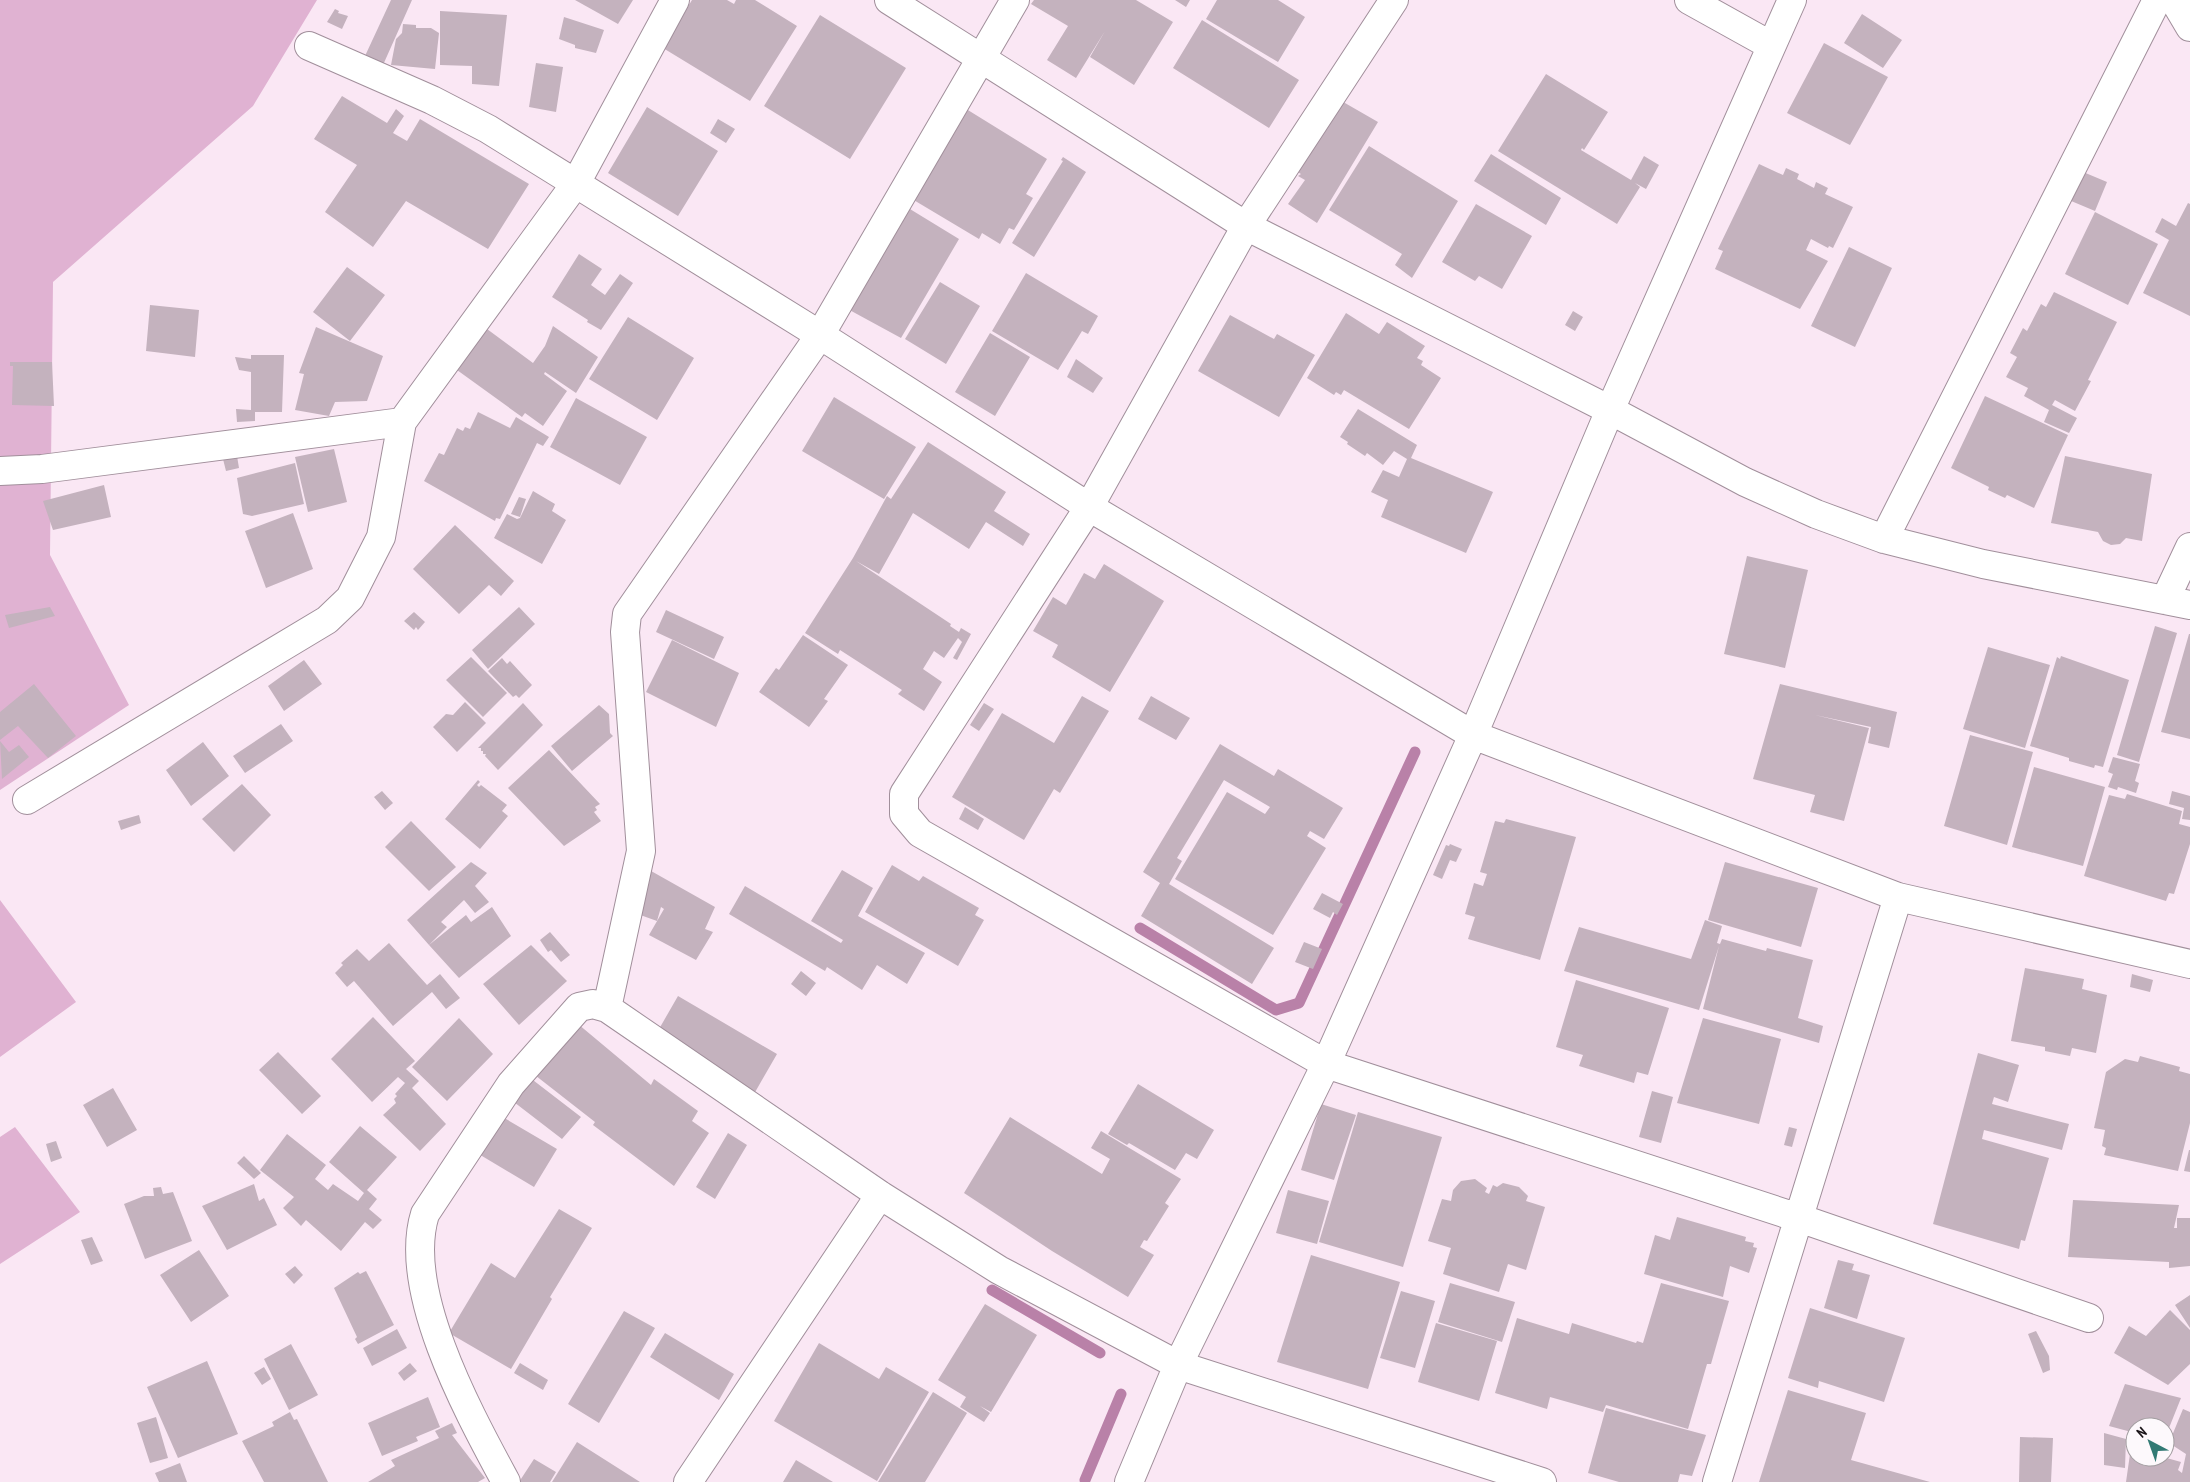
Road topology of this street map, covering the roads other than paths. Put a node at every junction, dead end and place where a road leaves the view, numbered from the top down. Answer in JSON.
{"nodes":[{"id":1,"x":675,"y":0,"type":"edge"},
{"id":2,"x":889,"y":0,"type":"edge"},
{"id":3,"x":1015,"y":0,"type":"edge"},
{"id":4,"x":1394,"y":0,"type":"edge"},
{"id":5,"x":1689,"y":0,"type":"edge"},
{"id":6,"x":1792,"y":0,"type":"edge"},
{"id":7,"x":2157,"y":0,"type":"edge"},
{"id":8,"x":2174,"y":0,"type":"edge"},
{"id":9,"x":2190,"y":27,"type":"edge"},
{"id":10,"x":1770,"y":45,"type":"junction"},
{"id":11,"x":309,"y":46,"type":"dead end"},
{"id":12,"x":980,"y":56,"type":"junction"},
{"id":13,"x":576,"y":183,"type":"junction"},
{"id":14,"x":1246,"y":226,"type":"junction"},
{"id":15,"x":820,"y":335,"type":"junction"},
{"id":16,"x":1610,"y":410,"type":"junction"},
{"id":17,"x":402,"y":422,"type":"junction"},
{"id":18,"x":0,"y":471,"type":"edge"},
{"id":19,"x":1089,"y":507,"type":"junction"},
{"id":20,"x":1884,"y":539,"type":"junction"},
{"id":21,"x":2190,"y":547,"type":"edge"},
{"id":22,"x":2177,"y":602,"type":"edge"},
{"id":23,"x":1473,"y":735,"type":"junction"},
{"id":24,"x":27,"y":800,"type":"dead end"},
{"id":25,"x":1898,"y":897,"type":"junction"},
{"id":26,"x":2190,"y":964,"type":"edge"},
{"id":27,"x":607,"y":1008,"type":"junction"},
{"id":28,"x":1326,"y":1064,"type":"junction"},
{"id":29,"x":880,"y":1196,"type":"junction"},
{"id":30,"x":1799,"y":1218,"type":"junction"},
{"id":31,"x":2088,"y":1318,"type":"dead end"},
{"id":32,"x":1178,"y":1365,"type":"junction"},
{"id":33,"x":506,"y":1482,"type":"edge"},
{"id":34,"x":688,"y":1482,"type":"edge"},
{"id":35,"x":1129,"y":1482,"type":"edge"},
{"id":36,"x":1542,"y":1482,"type":"edge"},
{"id":37,"x":1717,"y":1482,"type":"edge"}],
"edges":[{"from":1,"to":13,"type":"street"},
{"from":2,"to":12,"type":"street"},
{"from":3,"to":12,"type":"street"},
{"from":4,"to":14,"type":"street"},
{"from":5,"to":10,"type":"street"},
{"from":6,"to":10,"type":"street"},
{"from":7,"to":20,"type":"street"},
{"from":8,"to":9,"type":"street"},
{"from":10,"to":16,"type":"street"},
{"from":11,"to":13,"type":"street"},
{"from":12,"to":14,"type":"street"},
{"from":12,"to":15,"type":"street"},
{"from":13,"to":15,"type":"street"},
{"from":13,"to":17,"type":"street"},
{"from":14,"to":16,"type":"street"},
{"from":14,"to":19,"type":"street"},
{"from":15,"to":19,"type":"street"},
{"from":15,"to":27,"type":"street"},
{"from":16,"to":20,"type":"street"},
{"from":16,"to":23,"type":"street"},
{"from":17,"to":18,"type":"street"},
{"from":17,"to":24,"type":"street"},
{"from":19,"to":23,"type":"street"},
{"from":19,"to":28,"type":"street"},
{"from":20,"to":22,"type":"street"},
{"from":21,"to":22,"type":"street"},
{"from":23,"to":25,"type":"street"},
{"from":23,"to":28,"type":"street"},
{"from":25,"to":26,"type":"street"},
{"from":25,"to":30,"type":"street"},
{"from":27,"to":29,"type":"street"},
{"from":27,"to":33,"type":"street"},
{"from":28,"to":30,"type":"street"},
{"from":28,"to":32,"type":"street"},
{"from":29,"to":32,"type":"street"},
{"from":29,"to":34,"type":"street"},
{"from":30,"to":31,"type":"street"},
{"from":30,"to":37,"type":"street"},
{"from":32,"to":35,"type":"street"},
{"from":32,"to":36,"type":"street"}]}
